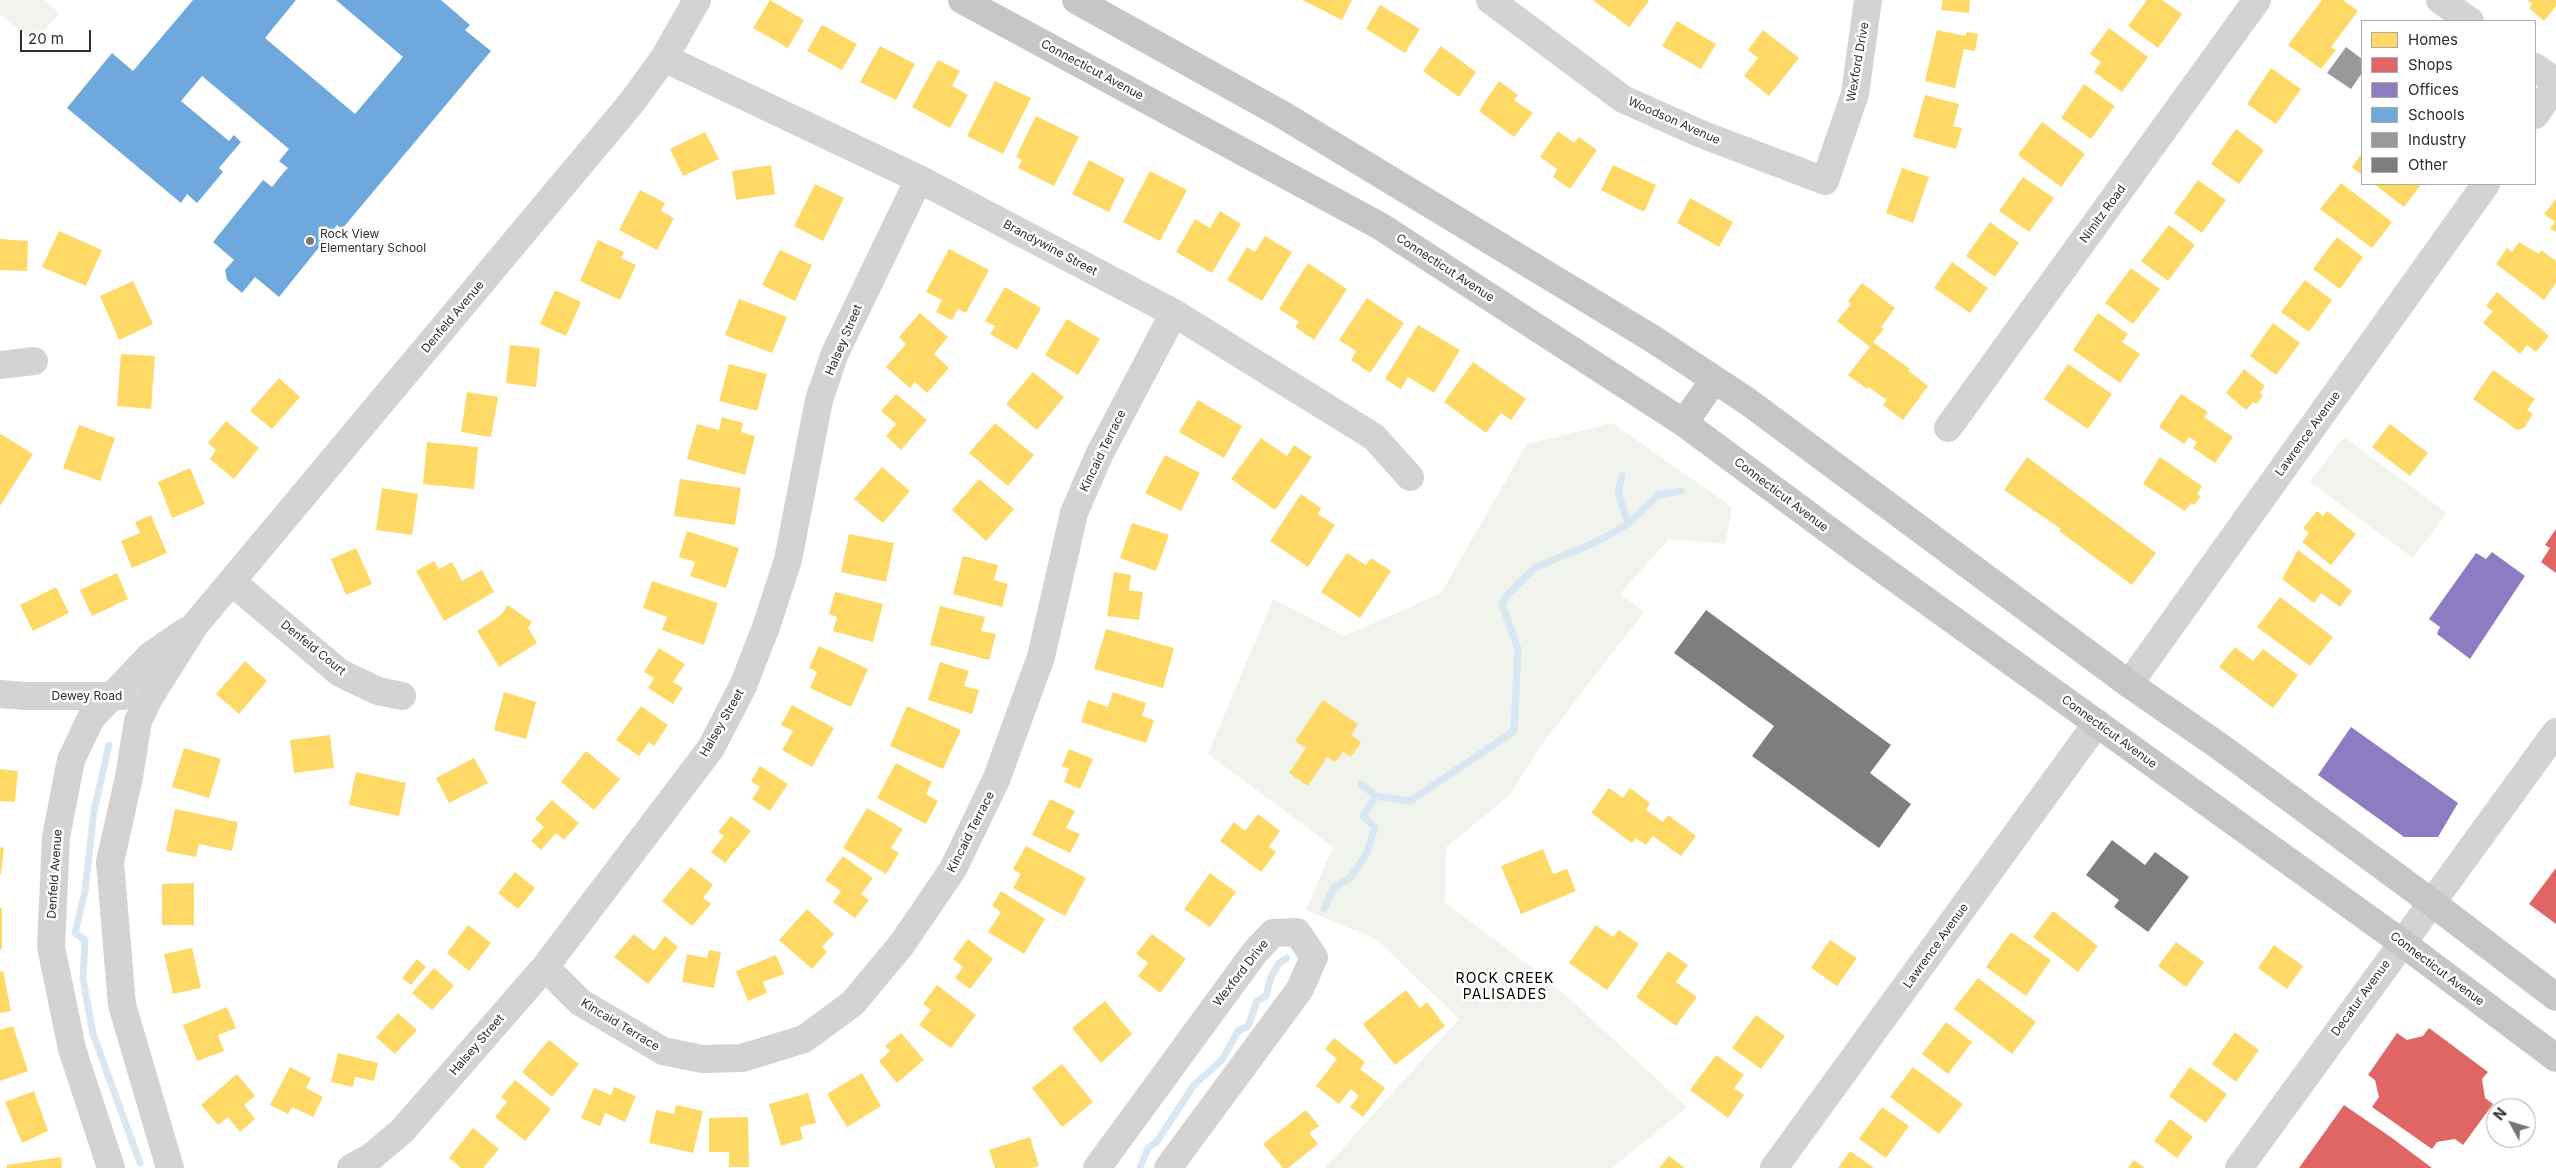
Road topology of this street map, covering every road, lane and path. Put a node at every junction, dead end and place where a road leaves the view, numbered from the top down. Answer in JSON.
{"nodes":[{"id":1,"x":698,"y":0,"type":"edge"},
{"id":2,"x":962,"y":0,"type":"edge"},
{"id":3,"x":1076,"y":0,"type":"edge"},
{"id":4,"x":1490,"y":0,"type":"edge"},
{"id":5,"x":1868,"y":0,"type":"edge"},
{"id":6,"x":2257,"y":0,"type":"edge"},
{"id":7,"x":2440,"y":0,"type":"edge"},
{"id":8,"x":2469,"y":20,"type":"edge"},
{"id":9,"x":664,"y":58,"type":"junction"},
{"id":10,"x":2536,"y":68,"type":"edge"},
{"id":11,"x":2556,"y":84,"type":"edge"},
{"id":12,"x":2536,"y":114,"type":"edge"},
{"id":13,"x":919,"y":179,"type":"junction"},
{"id":14,"x":1825,"y":181,"type":"joint"},
{"id":15,"x":2485,"y":185,"type":"edge"},
{"id":16,"x":1174,"y":313,"type":"junction"},
{"id":17,"x":34,"y":362,"type":"dead end"},
{"id":18,"x":0,"y":365,"type":"edge"},
{"id":19,"x":1714,"y":380,"type":"junction"},
{"id":20,"x":1684,"y":423,"type":"junction"},
{"id":21,"x":1948,"y":428,"type":"dead end"},
{"id":22,"x":1410,"y":477,"type":"dead end"},
{"id":23,"x":232,"y":582,"type":"junction"},
{"id":24,"x":196,"y":625,"type":"junction"},
{"id":25,"x":2129,"y":684,"type":"junction"},
{"id":26,"x":111,"y":694,"type":"junction"},
{"id":27,"x":12,"y":695,"type":"edge"},
{"id":28,"x":402,"y":696,"type":"dead end"},
{"id":29,"x":143,"y":709,"type":"junction"},
{"id":30,"x":91,"y":718,"type":"junction"},
{"id":31,"x":2097,"y":723,"type":"junction"},
{"id":32,"x":2556,"y":732,"type":"edge"},
{"id":33,"x":2432,"y":902,"type":"junction"},
{"id":34,"x":2401,"y":942,"type":"junction"},
{"id":35,"x":545,"y":967,"type":"junction"},
{"id":36,"x":2556,"y":997,"type":"edge"},
{"id":37,"x":2556,"y":1058,"type":"edge"},
{"id":38,"x":111,"y":1168,"type":"edge"},
{"id":39,"x":170,"y":1168,"type":"edge"},
{"id":40,"x":351,"y":1168,"type":"edge"},
{"id":41,"x":1097,"y":1168,"type":"edge"},
{"id":42,"x":1168,"y":1168,"type":"edge"},
{"id":43,"x":1774,"y":1168,"type":"edge"},
{"id":44,"x":2239,"y":1168,"type":"edge"}],
"edges":[{"from":1,"to":9,"type":"street","name":"Denfeld Avenue"},
{"from":2,"to":20,"type":"main road","name":"Connecticut Avenue"},
{"from":3,"to":19,"type":"main road"},
{"from":4,"to":14,"type":"street","name":"Woodson Avenue"},
{"from":5,"to":14,"type":"street","name":"Wexford Drive"},
{"from":6,"to":21,"type":"street","name":"Nimitz Road"},
{"from":7,"to":8,"type":"street"},
{"from":9,"to":13,"type":"street","name":"Brandywine Street"},
{"from":9,"to":23,"type":"street","name":"Denfeld Avenue"},
{"from":10,"to":11,"type":"street"},
{"from":11,"to":12,"type":"street"},
{"from":13,"to":16,"type":"street","name":"Brandywine Street"},
{"from":13,"to":35,"type":"street","name":"Halsey Street"},
{"from":15,"to":25,"type":"street","name":"Lawrence Avenue"},
{"from":16,"to":22,"type":"street","name":"Brandywine Street"},
{"from":16,"to":35,"type":"street","name":"Kincaid Terrace"},
{"from":17,"to":18,"type":"street"},
{"from":19,"to":20,"type":"main road"},
{"from":19,"to":25,"type":"main road"},
{"from":20,"to":31,"type":"main road","name":"Connecticut Avenue"},
{"from":23,"to":24,"type":"street","name":"Denfeld Avenue"},
{"from":23,"to":28,"type":"street","name":"Denfeld Court"},
{"from":24,"to":26,"type":"street","name":"Denfeld Avenue"},
{"from":24,"to":29,"type":"street","name":"Denfeld Avenue"},
{"from":25,"to":33,"type":"main road"},
{"from":26,"to":27,"type":"street","name":"Dewey Road"},
{"from":26,"to":29,"type":"street","name":"Dewey Road"},
{"from":26,"to":30,"type":"street","name":"Denfeld Avenue"},
{"from":27,"to":30,"type":"street","name":"Dewey Road"},
{"from":29,"to":30,"type":"street","name":"Dewey Road"},
{"from":29,"to":39,"type":"street","name":"Denfeld Avenue"},
{"from":30,"to":38,"type":"street","name":"Denfeld Avenue"},
{"from":31,"to":34,"type":"main road","name":"Connecticut Avenue"},
{"from":31,"to":43,"type":"street","name":"Lawrence Avenue"},
{"from":32,"to":33,"type":"street","name":"Decatur Avenue"},
{"from":33,"to":34,"type":"street","name":"Decatur Avenue"},
{"from":33,"to":36,"type":"main road"},
{"from":34,"to":37,"type":"main road","name":"Connecticut Avenue"},
{"from":34,"to":44,"type":"street","name":"Decatur Avenue"},
{"from":35,"to":40,"type":"street","name":"Halsey Street"},
{"from":41,"to":42,"type":"street","name":"Wexford Drive"}]}
